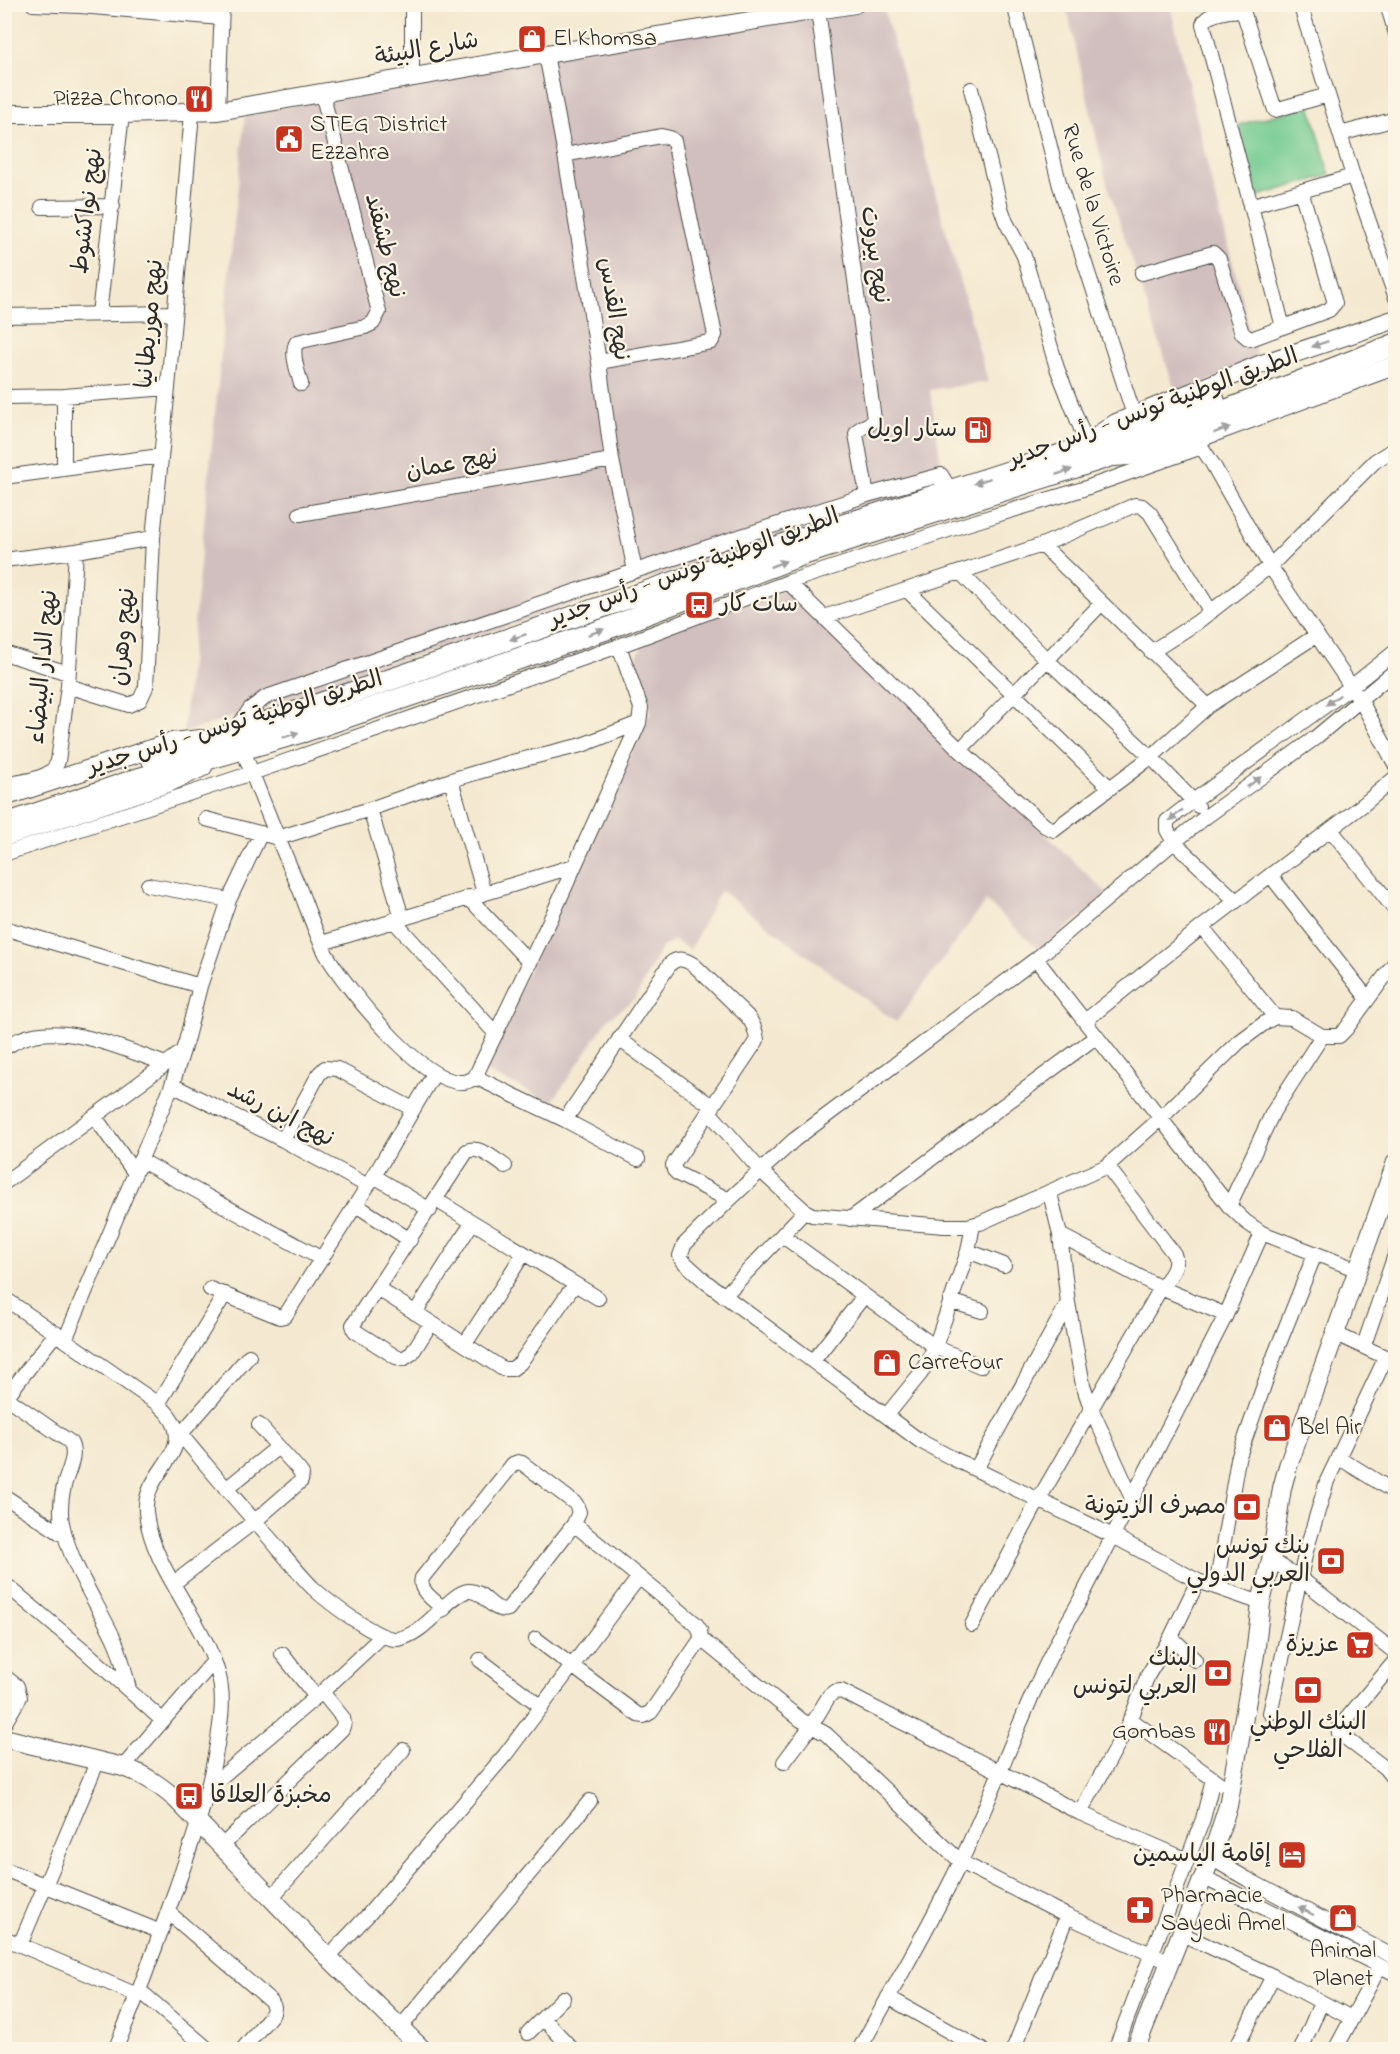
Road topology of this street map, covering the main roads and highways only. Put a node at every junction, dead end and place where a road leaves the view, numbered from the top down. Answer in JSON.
{"nodes":[{"id":1,"x":855,"y":4,"type":"edge"},
{"id":2,"x":797,"y":9,"type":"edge"},
{"id":3,"x":4,"y":114,"type":"edge"},
{"id":4,"x":1395,"y":319,"type":"edge"},
{"id":5,"x":1395,"y":331,"type":"edge"},
{"id":6,"x":1395,"y":344,"type":"edge"},
{"id":7,"x":1395,"y":365,"type":"edge"},
{"id":8,"x":1215,"y":407,"type":"junction"},
{"id":9,"x":1096,"y":448,"type":"junction"},
{"id":10,"x":234,"y":743,"type":"junction"},
{"id":11,"x":138,"y":773,"type":"junction"},
{"id":12,"x":4,"y":797,"type":"edge"},
{"id":13,"x":4,"y":811,"type":"edge"},
{"id":14,"x":4,"y":825,"type":"edge"},
{"id":15,"x":4,"y":837,"type":"edge"},
{"id":16,"x":1395,"y":1162,"type":"edge"},
{"id":17,"x":4,"y":1738,"type":"edge"},
{"id":18,"x":423,"y":2049,"type":"edge"},
{"id":19,"x":1135,"y":2049,"type":"edge"}],
"edges":[{"from":1,"to":2,"type":"main road","name":"شارع البيئة"},
{"from":2,"to":3,"type":"main road","name":"شارع البيئة"},
{"from":4,"to":9,"type":"main road","one_way":true},
{"from":5,"to":8,"type":"highway","name":"الطريق الوطنية تونس - رأس جدير"},
{"from":6,"to":8,"type":"highway","name":"الطريق الوطنية تونس - رأس جدير"},
{"from":9,"to":7,"type":"main road","one_way":true},
{"from":8,"to":9,"type":"highway","name":"الطريق الوطنية تونس - رأس جدير"},
{"from":9,"to":10,"type":"highway","name":"الطريق الوطنية تونس - رأس جدير","one_way":true},
{"from":10,"to":9,"type":"highway","name":"الطريق الوطنية تونس - رأس جدير","one_way":true},
{"from":10,"to":11,"type":"highway","name":"الطريق الوطنية تونس - رأس جدير"},
{"from":10,"to":12,"type":"main road"},
{"from":10,"to":15,"type":"main road"},
{"from":11,"to":13,"type":"highway","name":"الطريق الوطنية تونس - رأس جدير"},
{"from":11,"to":14,"type":"highway","name":"الطريق الوطنية تونس - رأس جدير"},
{"from":16,"to":19,"type":"main road"},
{"from":17,"to":18,"type":"main road"}]}
